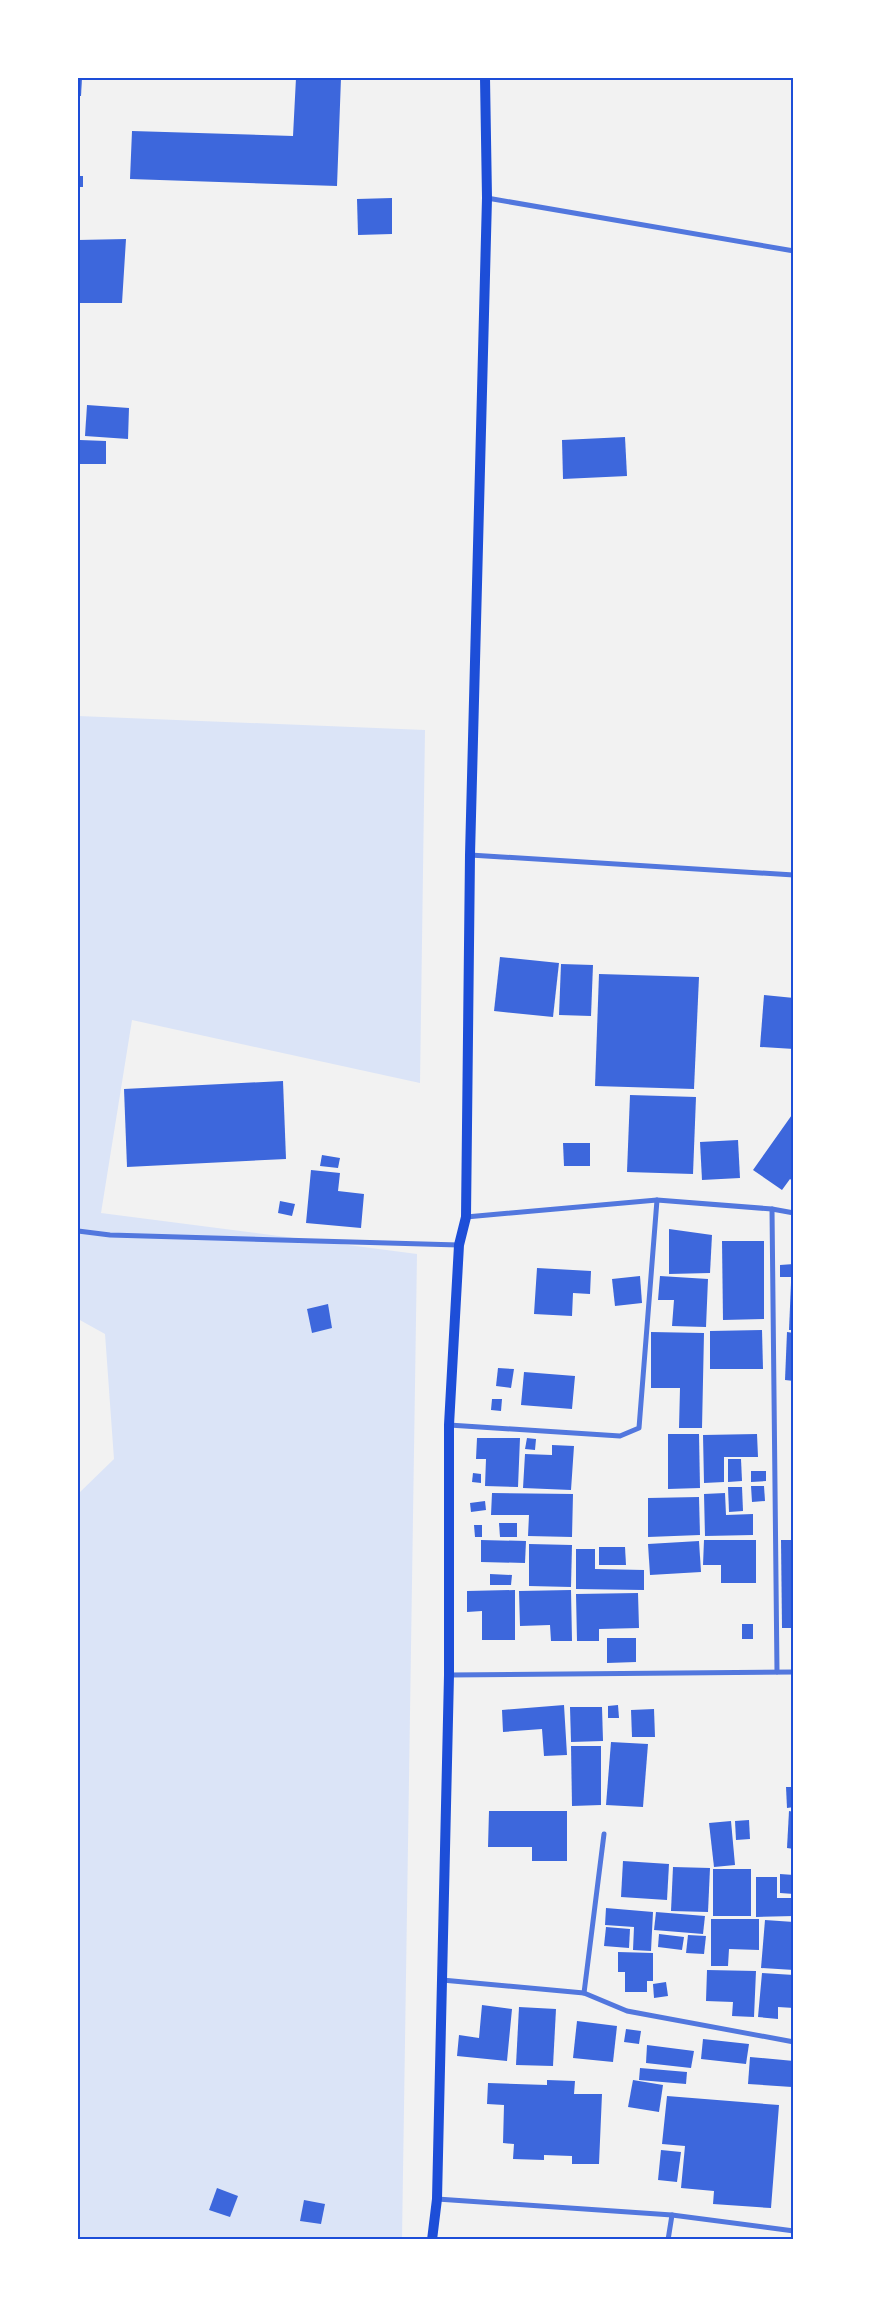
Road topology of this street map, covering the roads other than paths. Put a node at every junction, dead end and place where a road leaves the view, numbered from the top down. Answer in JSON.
{"nodes":[{"id":1,"x":486,"y":78,"type":"edge"},
{"id":2,"x":488,"y":198,"type":"junction"},
{"id":3,"x":794,"y":251,"type":"edge"},
{"id":4,"x":470,"y":854,"type":"junction"},
{"id":5,"x":794,"y":875,"type":"edge"},
{"id":6,"x":657,"y":1200,"type":"junction"},
{"id":7,"x":772,"y":1209,"type":"junction"},
{"id":8,"x":794,"y":1213,"type":"edge"},
{"id":9,"x":466,"y":1217,"type":"junction"},
{"id":10,"x":78,"y":1231,"type":"edge"},
{"id":11,"x":459,"y":1245,"type":"junction"},
{"id":12,"x":449,"y":1425,"type":"junction"},
{"id":13,"x":776,"y":1672,"type":"junction"},
{"id":14,"x":794,"y":1672,"type":"edge"},
{"id":15,"x":449,"y":1675,"type":"junction"},
{"id":16,"x":604,"y":1834,"type":"dead end"},
{"id":17,"x":442,"y":1980,"type":"junction"},
{"id":18,"x":584,"y":1993,"type":"junction"},
{"id":19,"x":794,"y":2042,"type":"edge"},
{"id":20,"x":437,"y":2199,"type":"junction"},
{"id":21,"x":672,"y":2215,"type":"junction"},
{"id":22,"x":794,"y":2231,"type":"edge"},
{"id":23,"x":432,"y":2240,"type":"edge"},
{"id":24,"x":668,"y":2240,"type":"edge"}],
"edges":[{"from":1,"to":2,"type":"main road"},
{"from":2,"to":3,"type":"street"},
{"from":2,"to":4,"type":"main road"},
{"from":4,"to":5,"type":"street"},
{"from":4,"to":9,"type":"main road"},
{"from":6,"to":7,"type":"street"},
{"from":6,"to":9,"type":"street"},
{"from":6,"to":12,"type":"street"},
{"from":7,"to":8,"type":"street"},
{"from":7,"to":13,"type":"street"},
{"from":9,"to":11,"type":"main road"},
{"from":10,"to":11,"type":"street"},
{"from":11,"to":12,"type":"main road"},
{"from":12,"to":15,"type":"main road"},
{"from":13,"to":14,"type":"street"},
{"from":13,"to":15,"type":"street"},
{"from":15,"to":17,"type":"main road"},
{"from":16,"to":18,"type":"street"},
{"from":17,"to":18,"type":"street"},
{"from":17,"to":20,"type":"main road"},
{"from":18,"to":19,"type":"street"},
{"from":20,"to":21,"type":"street"},
{"from":20,"to":23,"type":"main road"},
{"from":21,"to":22,"type":"street"},
{"from":21,"to":24,"type":"street"}]}
